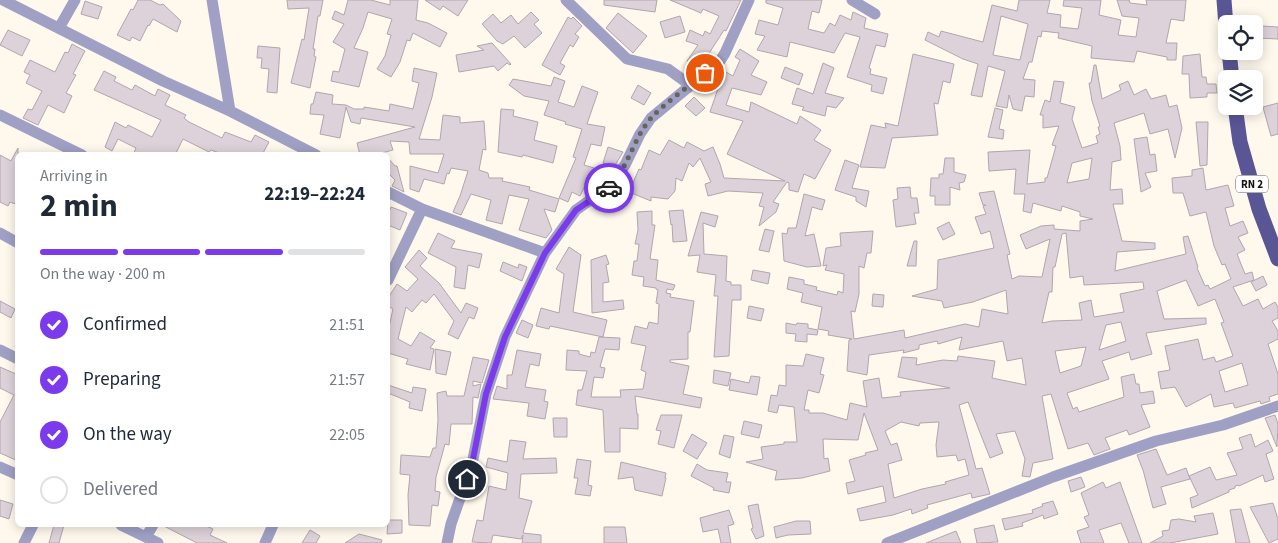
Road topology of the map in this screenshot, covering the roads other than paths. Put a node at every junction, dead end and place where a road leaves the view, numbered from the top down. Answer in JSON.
{"nodes":[{"id":1,"x":3,"y":0,"type":"edge"},
{"id":2,"x":75,"y":0,"type":"edge"},
{"id":3,"x":212,"y":0,"type":"edge"},
{"id":4,"x":566,"y":0,"type":"edge"},
{"id":5,"x":750,"y":0,"type":"edge"},
{"id":6,"x":852,"y":0,"type":"edge"},
{"id":7,"x":1224,"y":0,"type":"edge"},
{"id":8,"x":0,"y":6,"type":"edge"},
{"id":9,"x":875,"y":14,"type":"dead end"},
{"id":10,"x":1225,"y":15,"type":"edge"},
{"id":11,"x":59,"y":28,"type":"junction"},
{"id":12,"x":690,"y":85,"type":"junction"},
{"id":13,"x":230,"y":111,"type":"junction"},
{"id":14,"x":0,"y":115,"type":"edge"},
{"id":15,"x":1236,"y":115,"type":"edge"},
{"id":16,"x":76,"y":152,"type":"edge"},
{"id":17,"x":310,"y":152,"type":"edge"},
{"id":18,"x":390,"y":193,"type":"edge"},
{"id":19,"x":422,"y":209,"type":"junction"},
{"id":20,"x":0,"y":233,"type":"edge"},
{"id":21,"x":15,"y":241,"type":"edge"},
{"id":22,"x":545,"y":253,"type":"junction"},
{"id":23,"x":1278,"y":259,"type":"edge"},
{"id":24,"x":390,"y":276,"type":"edge"},
{"id":25,"x":0,"y":350,"type":"edge"},
{"id":26,"x":15,"y":358,"type":"edge"},
{"id":27,"x":1278,"y":406,"type":"edge"},
{"id":28,"x":0,"y":467,"type":"edge"},
{"id":29,"x":15,"y":474,"type":"edge"},
{"id":30,"x":32,"y":527,"type":"edge"},
{"id":31,"x":125,"y":527,"type":"edge"},
{"id":32,"x":152,"y":527,"type":"edge"},
{"id":33,"x":272,"y":527,"type":"edge"},
{"id":34,"x":146,"y":538,"type":"junction"},
{"id":35,"x":24,"y":543,"type":"edge"},
{"id":36,"x":158,"y":543,"type":"edge"},
{"id":37,"x":265,"y":543,"type":"edge"},
{"id":38,"x":447,"y":543,"type":"edge"},
{"id":39,"x":887,"y":543,"type":"edge"}],
"edges":[{"from":1,"to":8,"type":"street"},
{"from":1,"to":11,"type":"street"},
{"from":2,"to":11,"type":"street"},
{"from":3,"to":13,"type":"street"},
{"from":4,"to":12,"type":"street"},
{"from":5,"to":12,"type":"street"},
{"from":6,"to":9,"type":"street"},
{"from":7,"to":10,"type":"main road"},
{"from":11,"to":13,"type":"street"},
{"from":12,"to":22,"type":"street"},
{"from":13,"to":17,"type":"street"},
{"from":14,"to":16,"type":"street"},
{"from":15,"to":23,"type":"main road","number":"RN 2"},
{"from":18,"to":19,"type":"street"},
{"from":19,"to":22,"type":"street"},
{"from":19,"to":24,"type":"street"},
{"from":20,"to":21,"type":"street"},
{"from":22,"to":38,"type":"street"},
{"from":25,"to":26,"type":"street"},
{"from":27,"to":39,"type":"street"},
{"from":28,"to":29,"type":"street"},
{"from":30,"to":35,"type":"street"},
{"from":31,"to":34,"type":"street"},
{"from":32,"to":34,"type":"street"},
{"from":33,"to":37,"type":"street"},
{"from":34,"to":36,"type":"street"}]}
